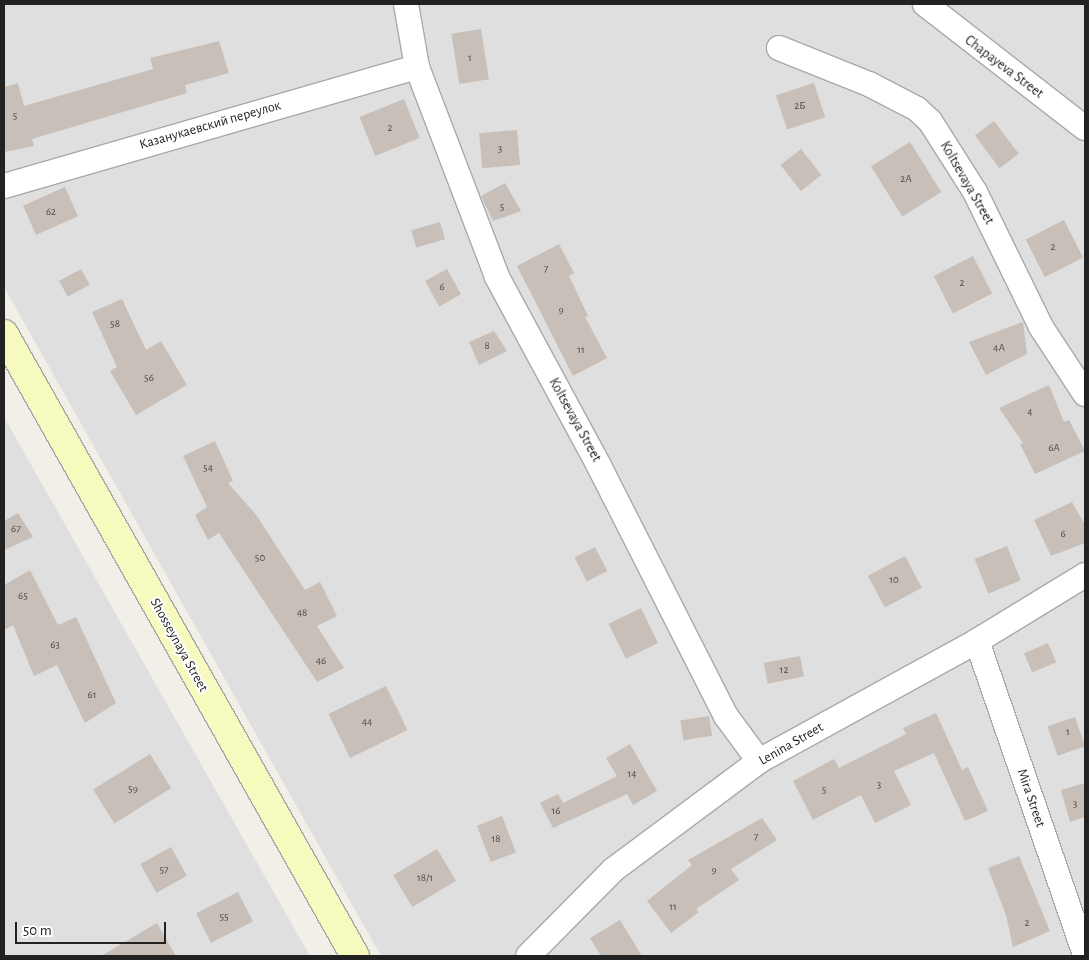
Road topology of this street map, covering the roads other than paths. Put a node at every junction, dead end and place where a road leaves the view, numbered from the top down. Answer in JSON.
{"nodes":[{"id":1,"x":406,"y":4,"type":"edge"},
{"id":2,"x":925,"y":4,"type":"edge"},
{"id":3,"x":779,"y":48,"type":"dead end"},
{"id":4,"x":417,"y":67,"type":"junction"},
{"id":5,"x":1085,"y":128,"type":"edge"},
{"id":6,"x":4,"y":186,"type":"edge"},
{"id":7,"x":4,"y":334,"type":"edge"},
{"id":8,"x":1085,"y":394,"type":"edge"},
{"id":9,"x":1085,"y":575,"type":"edge"},
{"id":10,"x":977,"y":640,"type":"junction"},
{"id":11,"x":759,"y":761,"type":"junction"},
{"id":12,"x":1085,"y":955,"type":"edge"},
{"id":13,"x":355,"y":956,"type":"edge"},
{"id":14,"x":528,"y":956,"type":"edge"}],
"edges":[{"from":1,"to":4,"type":"street","name":"Koltsevaya Street"},
{"from":2,"to":5,"type":"street","name":"Chapayeva Street"},
{"from":3,"to":8,"type":"street","name":"Koltsevaya Street"},
{"from":4,"to":6,"type":"street","name":"Казанукаевский переулок"},
{"from":4,"to":11,"type":"street","name":"Koltsevaya Street"},
{"from":7,"to":13,"type":"street","name":"Shosseynaya Street"},
{"from":9,"to":10,"type":"street","name":"Lenina Street"},
{"from":10,"to":11,"type":"street","name":"Lenina Street"},
{"from":10,"to":12,"type":"street","name":"Mira Street"},
{"from":11,"to":14,"type":"street","name":"Lenina Street"}]}
